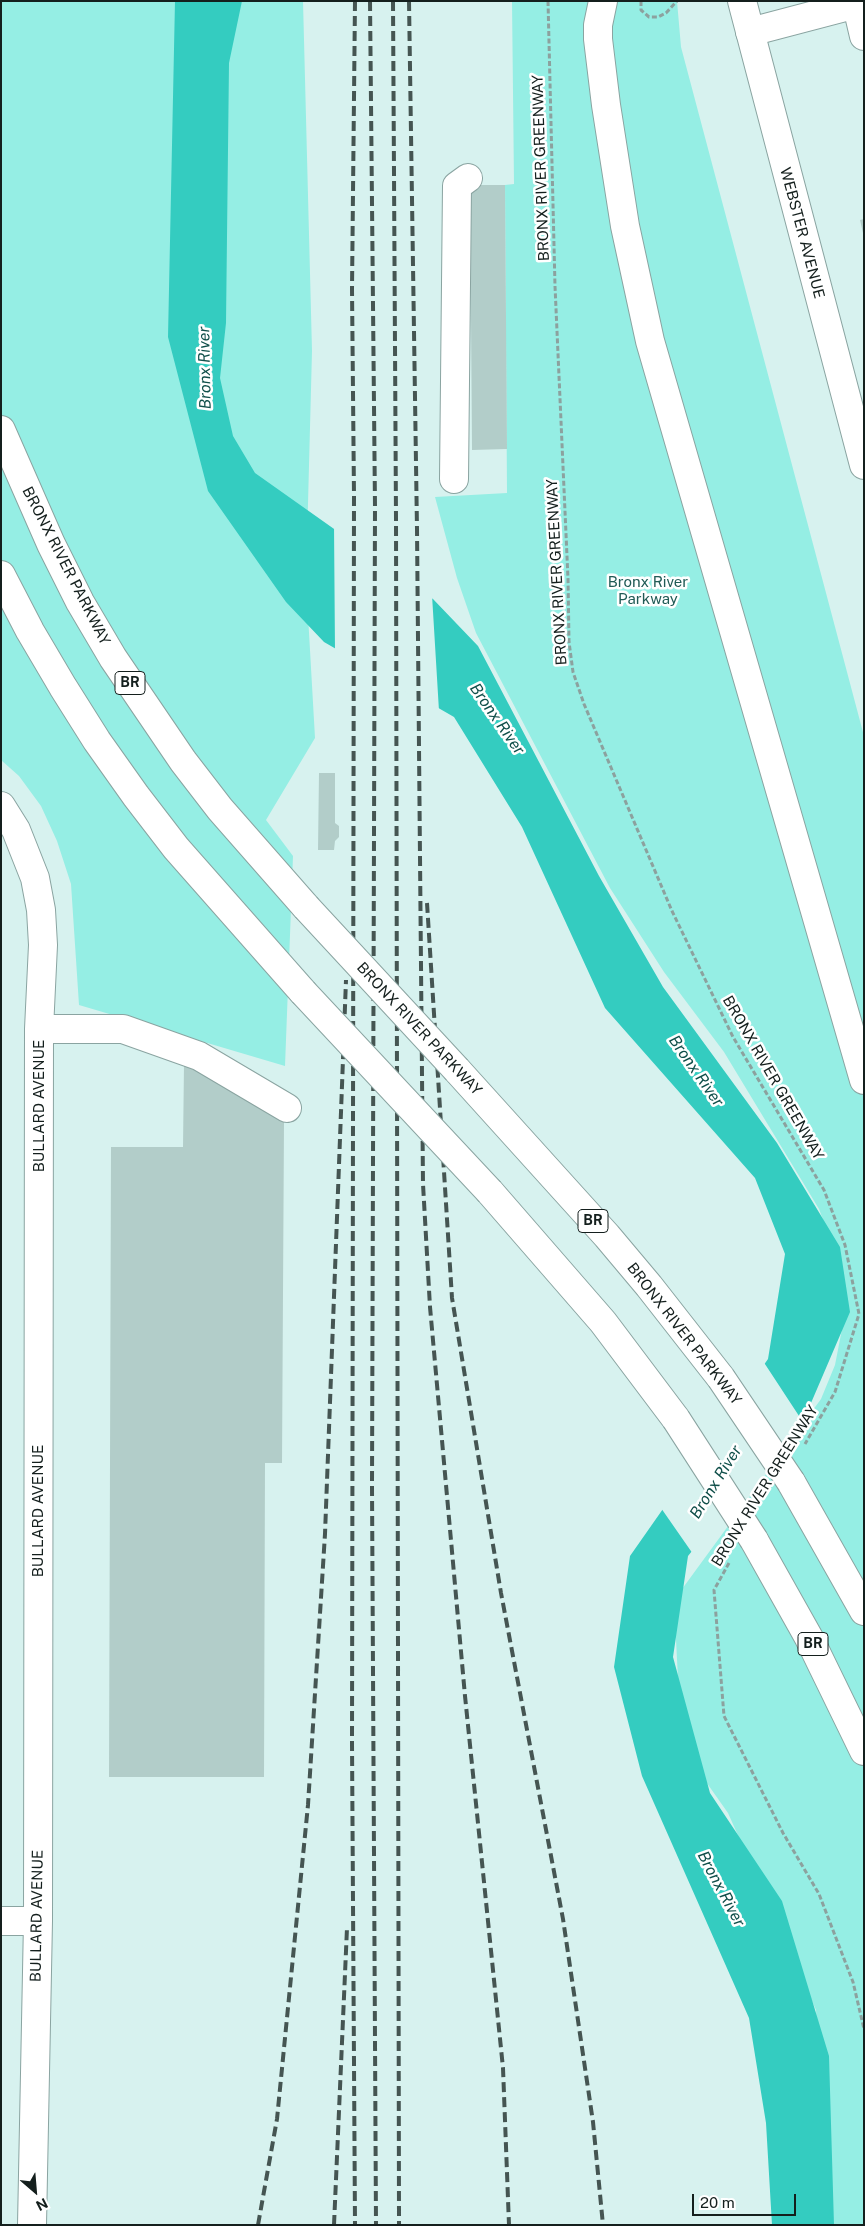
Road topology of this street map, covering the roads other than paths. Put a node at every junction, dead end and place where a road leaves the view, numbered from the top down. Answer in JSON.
{"nodes":[{"id":1,"x":603,"y":1,"type":"edge"},
{"id":2,"x":742,"y":1,"type":"edge"},
{"id":3,"x":861,"y":4,"type":"edge"},
{"id":4,"x":750,"y":32,"type":"junction"},
{"id":5,"x":864,"y":36,"type":"edge"},
{"id":6,"x":468,"y":178,"type":"dead end"},
{"id":7,"x":1,"y":430,"type":"edge"},
{"id":8,"x":864,"y":465,"type":"edge"},
{"id":9,"x":454,"y":479,"type":"dead end"},
{"id":10,"x":1,"y":575,"type":"edge"},
{"id":11,"x":1,"y":806,"type":"edge"},
{"id":12,"x":39,"y":1030,"type":"junction"},
{"id":13,"x":864,"y":1080,"type":"edge"},
{"id":14,"x":287,"y":1108,"type":"dead end"},
{"id":15,"x":864,"y":1611,"type":"edge"},
{"id":16,"x":864,"y":1751,"type":"edge"},
{"id":17,"x":1,"y":1921,"type":"edge"},
{"id":18,"x":38,"y":1921,"type":"junction"},
{"id":19,"x":32,"y":2225,"type":"edge"}],
"edges":[{"from":1,"to":13,"type":"main road"},
{"from":2,"to":4,"type":"main road","name":"WEBSTER AVENUE"},
{"from":3,"to":4,"type":"main road"},
{"from":3,"to":5,"type":"main road"},
{"from":4,"to":8,"type":"main road","name":"WEBSTER AVENUE"},
{"from":6,"to":9,"type":"main road"},
{"from":7,"to":15,"type":"main road","name":"BRONX RIVER PARKWAY","number":"BR","bridge":true},
{"from":10,"to":16,"type":"main road","number":"BR","bridge":true},
{"from":11,"to":12,"type":"main road","name":"BULLARD AVENUE"},
{"from":12,"to":14,"type":"main road"},
{"from":12,"to":18,"type":"main road","name":"BULLARD AVENUE"},
{"from":17,"to":18,"type":"main road"},
{"from":18,"to":19,"type":"main road","name":"BULLARD AVENUE"}]}
